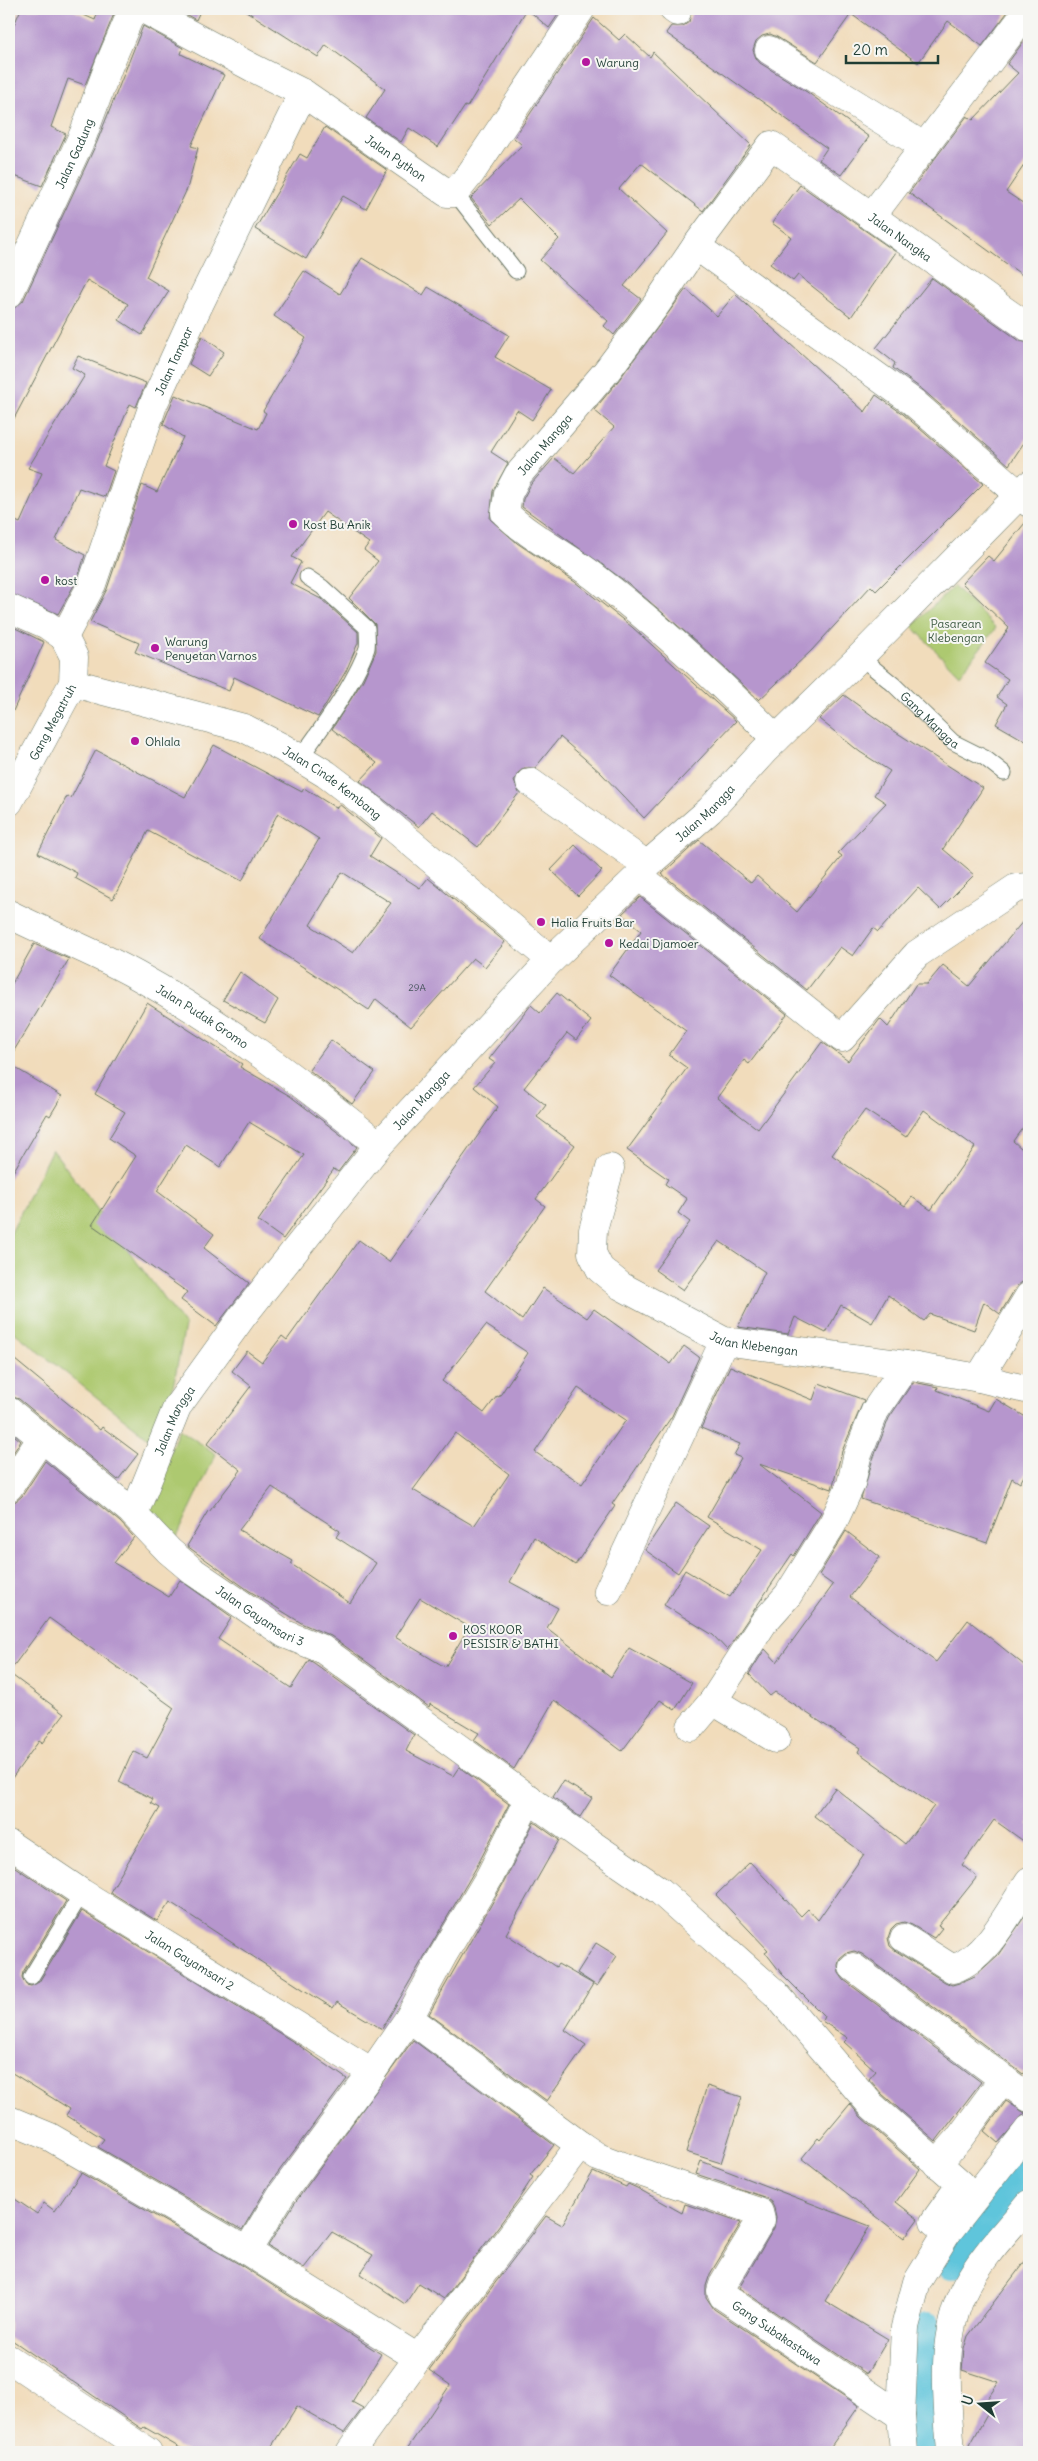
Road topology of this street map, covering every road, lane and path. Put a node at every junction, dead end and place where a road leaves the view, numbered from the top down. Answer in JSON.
{"nodes":[{"id":1,"x":132,"y":9,"type":"edge"},
{"id":2,"x":143,"y":9,"type":"edge"},
{"id":3,"x":580,"y":9,"type":"edge"},
{"id":4,"x":1029,"y":9,"type":"edge"},
{"id":5,"x":768,"y":50,"type":"dead end"},
{"id":6,"x":303,"y":93,"type":"junction"},
{"id":7,"x":771,"y":145,"type":"joint"},
{"id":8,"x":925,"y":147,"type":"junction"},
{"id":9,"x":455,"y":193,"type":"junction"},
{"id":10,"x":871,"y":217,"type":"junction"},
{"id":11,"x":696,"y":246,"type":"junction"},
{"id":12,"x":516,"y":270,"type":"dead end"},
{"id":13,"x":9,"y":294,"type":"edge"},
{"id":14,"x":1029,"y":328,"type":"edge"},
{"id":15,"x":1026,"y":494,"type":"edge"},
{"id":16,"x":307,"y":577,"type":"dead end"},
{"id":17,"x":9,"y":608,"type":"edge"},
{"id":18,"x":64,"y":636,"type":"junction"},
{"id":19,"x":860,"y":657,"type":"junction"},
{"id":20,"x":73,"y":684,"type":"junction"},
{"id":21,"x":776,"y":739,"type":"junction"},
{"id":22,"x":300,"y":758,"type":"junction"},
{"id":23,"x":1004,"y":773,"type":"dead end"},
{"id":24,"x":530,"y":782,"type":"dead end"},
{"id":25,"x":9,"y":802,"type":"edge"},
{"id":26,"x":643,"y":870,"type":"junction"},
{"id":27,"x":1029,"y":887,"type":"edge"},
{"id":28,"x":9,"y":914,"type":"edge"},
{"id":29,"x":551,"y":960,"type":"junction"},
{"id":30,"x":379,"y":1145,"type":"junction"},
{"id":31,"x":610,"y":1168,"type":"dead end"},
{"id":32,"x":1029,"y":1296,"type":"edge"},
{"id":33,"x":724,"y":1341,"type":"junction"},
{"id":34,"x":906,"y":1365,"type":"junction"},
{"id":35,"x":979,"y":1378,"type":"junction"},
{"id":36,"x":1029,"y":1390,"type":"edge"},
{"id":37,"x":9,"y":1411,"type":"edge"},
{"id":38,"x":41,"y":1439,"type":"junction"},
{"id":39,"x":9,"y":1487,"type":"edge"},
{"id":40,"x":134,"y":1514,"type":"junction"},
{"id":41,"x":608,"y":1591,"type":"dead end"},
{"id":42,"x":713,"y":1700,"type":"junction"},
{"id":43,"x":691,"y":1727,"type":"dead end"},
{"id":44,"x":776,"y":1739,"type":"dead end"},
{"id":45,"x":529,"y":1798,"type":"junction"},
{"id":46,"x":9,"y":1844,"type":"edge"},
{"id":47,"x":1029,"y":1881,"type":"edge"},
{"id":48,"x":82,"y":1893,"type":"junction"},
{"id":49,"x":904,"y":1938,"type":"dead end"},
{"id":50,"x":853,"y":1967,"type":"dead end"},
{"id":51,"x":31,"y":1977,"type":"dead end"},
{"id":52,"x":409,"y":2018,"type":"junction"},
{"id":53,"x":372,"y":2072,"type":"junction"},
{"id":54,"x":1003,"y":2079,"type":"junction"},
{"id":55,"x":1029,"y":2098,"type":"edge"},
{"id":56,"x":9,"y":2120,"type":"edge"},
{"id":57,"x":1029,"y":2129,"type":"edge"},
{"id":58,"x":589,"y":2151,"type":"junction"},
{"id":59,"x":937,"y":2164,"type":"junction"},
{"id":60,"x":1029,"y":2204,"type":"edge"},
{"id":61,"x":947,"y":2233,"type":"junction"},
{"id":62,"x":247,"y":2251,"type":"junction"},
{"id":63,"x":418,"y":2358,"type":"junction"},
{"id":64,"x":9,"y":2359,"type":"edge"},
{"id":65,"x":901,"y":2416,"type":"junction"},
{"id":66,"x":148,"y":2452,"type":"edge"},
{"id":67,"x":350,"y":2452,"type":"edge"},
{"id":68,"x":904,"y":2452,"type":"edge"},
{"id":69,"x":951,"y":2452,"type":"edge"}],
"edges":[{"from":1,"to":13,"type":"street","name":"Jalan Gadung"},
{"from":2,"to":6,"type":"street","name":"Jalan Python"},
{"from":3,"to":9,"type":"street"},
{"from":4,"to":8,"type":"street"},
{"from":5,"to":8,"type":"street"},
{"from":6,"to":9,"type":"street","name":"Jalan Python"},
{"from":6,"to":18,"type":"street","name":"Jalan Tampar"},
{"from":7,"to":10,"type":"street","name":"Jalan Nangka"},
{"from":7,"to":11,"type":"street","name":"Jalan Mangga"},
{"from":8,"to":10,"type":"street"},
{"from":9,"to":12,"type":"lane"},
{"from":10,"to":14,"type":"street","name":"Jalan Nangka"},
{"from":11,"to":15,"type":"street"},
{"from":11,"to":21,"type":"street","name":"Jalan Mangga"},
{"from":15,"to":19,"type":"street","name":"Jalan Mangga"},
{"from":16,"to":22,"type":"lane"},
{"from":17,"to":18,"type":"street"},
{"from":18,"to":20,"type":"street","name":"Gang Megatruh"},
{"from":19,"to":21,"type":"street","name":"Jalan Mangga"},
{"from":19,"to":23,"type":"lane","name":"Gang Mangga"},
{"from":20,"to":22,"type":"street","name":"Jalan Cinde Kembang"},
{"from":20,"to":25,"type":"street","name":"Gang Megatruh"},
{"from":21,"to":26,"type":"street","name":"Jalan Mangga"},
{"from":22,"to":29,"type":"street","name":"Jalan Cinde Kembang"},
{"from":24,"to":26,"type":"street"},
{"from":26,"to":27,"type":"street"},
{"from":26,"to":29,"type":"street","name":"Jalan Mangga"},
{"from":28,"to":30,"type":"street","name":"Jalan Pudak Gromo"},
{"from":29,"to":30,"type":"street","name":"Jalan Mangga"},
{"from":30,"to":40,"type":"street","name":"Jalan Mangga"},
{"from":31,"to":33,"type":"street","name":"Jalan Klebengan"},
{"from":32,"to":35,"type":"street"},
{"from":33,"to":34,"type":"street","name":"Jalan Klebengan"},
{"from":33,"to":41,"type":"street"},
{"from":34,"to":35,"type":"street","name":"Jalan Klebengan"},
{"from":34,"to":42,"type":"street"},
{"from":35,"to":36,"type":"street","name":"Jalan Klebengan"},
{"from":37,"to":38,"type":"street","name":"Jalan Gayamsari 3"},
{"from":38,"to":39,"type":"street"},
{"from":38,"to":40,"type":"street","name":"Jalan Gayamsari 3"},
{"from":40,"to":45,"type":"street","name":"Jalan Gayamsari 3"},
{"from":42,"to":43,"type":"street"},
{"from":42,"to":44,"type":"street"},
{"from":45,"to":52,"type":"street"},
{"from":45,"to":59,"type":"street","name":"Jalan Gayamsari 3"},
{"from":46,"to":48,"type":"street","name":"Jalan Gayamsari 2"},
{"from":47,"to":49,"type":"street"},
{"from":48,"to":51,"type":"lane"},
{"from":48,"to":53,"type":"street","name":"Jalan Gayamsari 2"},
{"from":50,"to":54,"type":"street"},
{"from":52,"to":53,"type":"street"},
{"from":52,"to":58,"type":"street"},
{"from":53,"to":62,"type":"street"},
{"from":54,"to":55,"type":"street"},
{"from":54,"to":59,"type":"street"},
{"from":56,"to":62,"type":"street"},
{"from":57,"to":61,"type":"street"},
{"from":58,"to":63,"type":"street"},
{"from":58,"to":65,"type":"street","name":"Gang Subakastawa"},
{"from":59,"to":61,"type":"street","name":"Jalan Gayamsari 3"},
{"from":60,"to":69,"type":"street"},
{"from":61,"to":65,"type":"street"},
{"from":62,"to":63,"type":"street"},
{"from":63,"to":67,"type":"street"},
{"from":64,"to":66,"type":"street"},
{"from":65,"to":68,"type":"street"}]}
